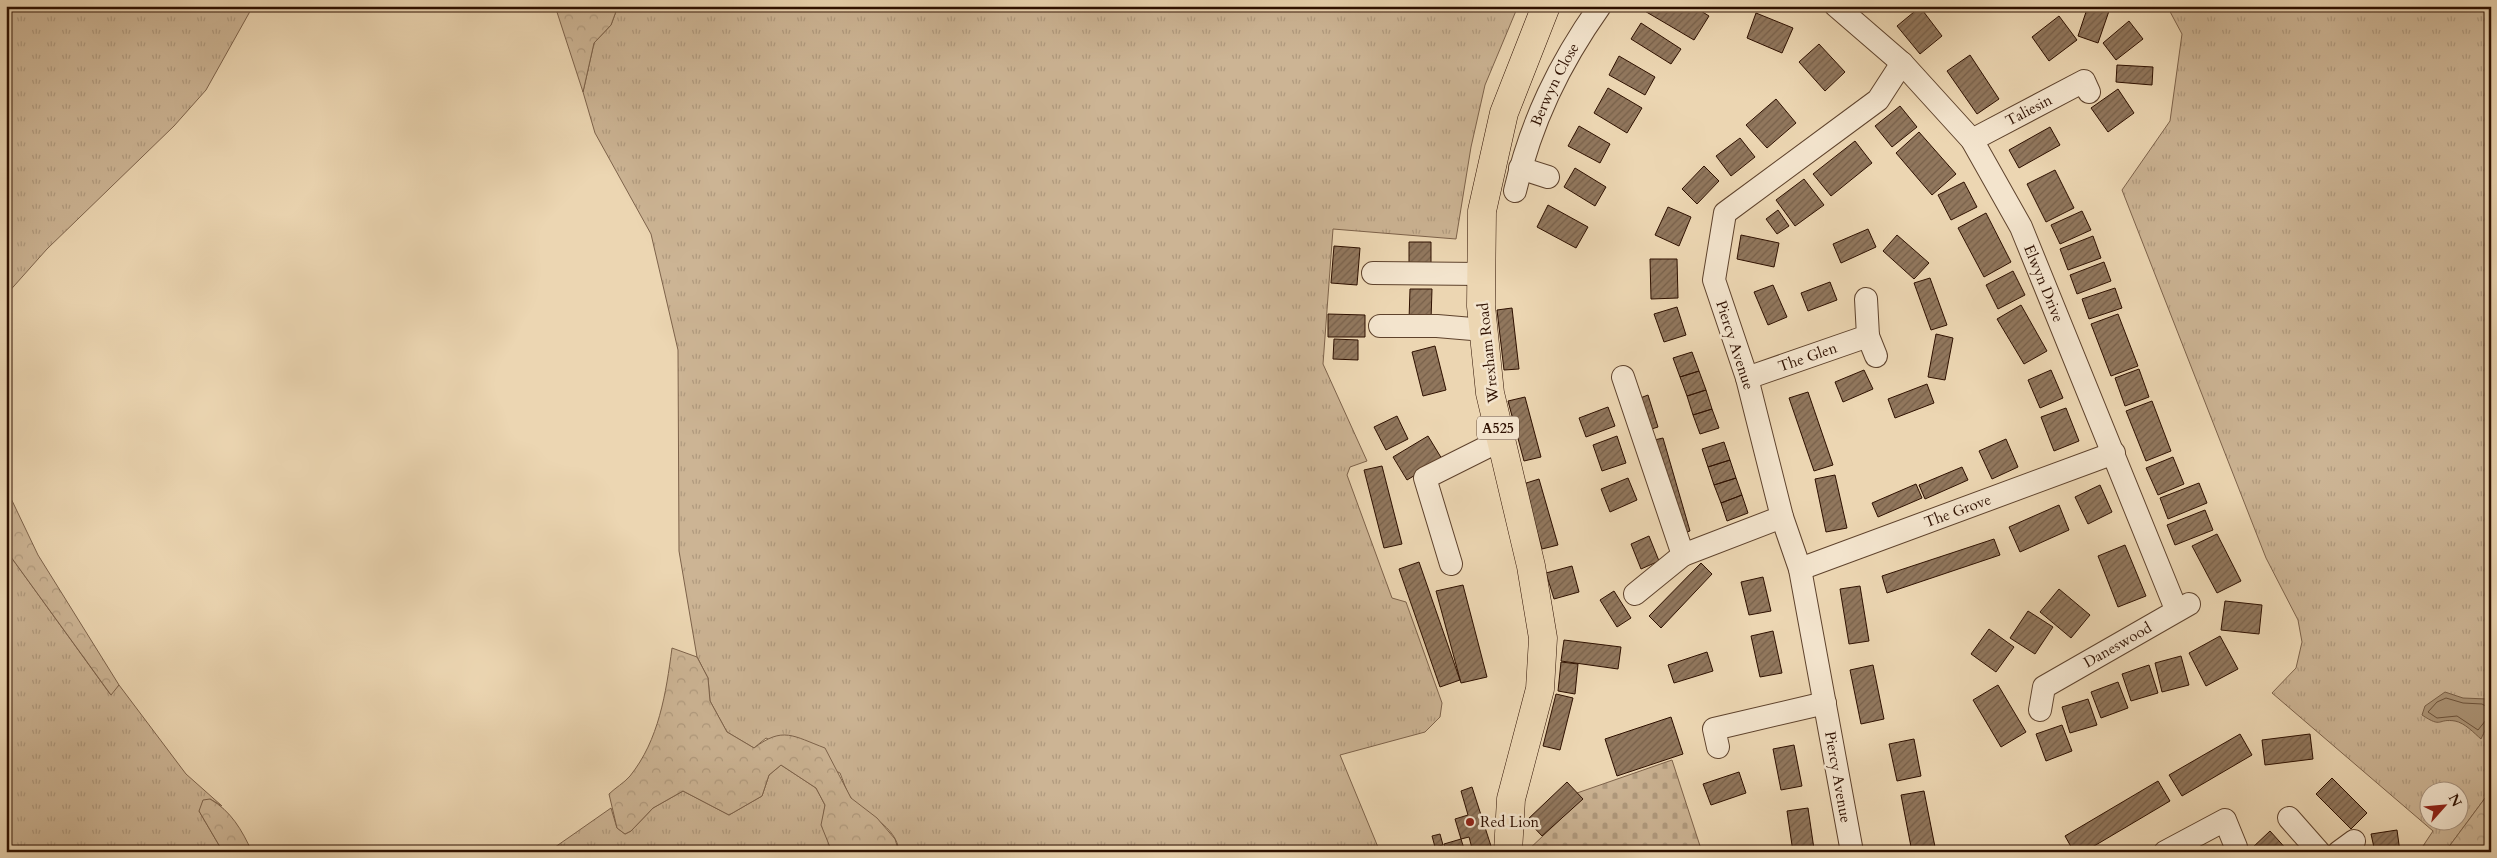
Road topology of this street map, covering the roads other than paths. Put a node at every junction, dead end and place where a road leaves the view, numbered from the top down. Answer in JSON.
{"nodes":[{"id":1,"x":1546,"y":6,"type":"edge"},
{"id":2,"x":1600,"y":6,"type":"edge"},
{"id":3,"x":1836,"y":6,"type":"edge"},
{"id":4,"x":1902,"y":63,"type":"junction"},
{"id":5,"x":2083,"y":81,"type":"dead end"},
{"id":6,"x":1972,"y":140,"type":"junction"},
{"id":7,"x":1520,"y":168,"type":"junction"},
{"id":8,"x":1548,"y":177,"type":"dead end"},
{"id":9,"x":1515,"y":191,"type":"dead end"},
{"id":10,"x":1373,"y":273,"type":"dead end"},
{"id":11,"x":1482,"y":274,"type":"junction"},
{"id":12,"x":1866,"y":299,"type":"dead end"},
{"id":13,"x":1380,"y":326,"type":"dead end"},
{"id":14,"x":1484,"y":330,"type":"junction"},
{"id":15,"x":1623,"y":377,"type":"dead end"},
{"id":16,"x":1747,"y":378,"type":"junction"},
{"id":17,"x":1501,"y":440,"type":"junction"},
{"id":18,"x":2114,"y":453,"type":"junction"},
{"id":19,"x":1782,"y":518,"type":"junction"},
{"id":20,"x":1683,"y":556,"type":"junction"},
{"id":21,"x":1451,"y":564,"type":"dead end"},
{"id":22,"x":1800,"y":569,"type":"junction"},
{"id":23,"x":1636,"y":594,"type":"dead end"},
{"id":24,"x":2183,"y":606,"type":"joint"},
{"id":25,"x":1825,"y":703,"type":"junction"},
{"id":26,"x":2040,"y":710,"type":"dead end"},
{"id":27,"x":1718,"y":747,"type":"dead end"},
{"id":28,"x":2289,"y":818,"type":"dead end"},
{"id":29,"x":2236,"y":847,"type":"dead end"},
{"id":30,"x":1508,"y":852,"type":"edge"},
{"id":31,"x":1852,"y":852,"type":"edge"},
{"id":32,"x":2166,"y":852,"type":"edge"},
{"id":33,"x":2319,"y":852,"type":"edge"}],
"edges":[{"from":1,"to":11,"type":"main road","name":"Wrexham Road","number":"A525"},
{"from":2,"to":7,"type":"street","name":"Berwyn Close"},
{"from":3,"to":4,"type":"street","name":"Elwyn Drive"},
{"from":4,"to":6,"type":"street","name":"Elwyn Drive"},
{"from":4,"to":16,"type":"street","name":"Piercy Avenue"},
{"from":5,"to":6,"type":"street","name":"Taliesin"},
{"from":6,"to":18,"type":"street","name":"Elwyn Drive"},
{"from":7,"to":8,"type":"street"},
{"from":7,"to":9,"type":"street","name":"Berwyn Close"},
{"from":10,"to":11,"type":"street"},
{"from":11,"to":14,"type":"main road","name":"Wrexham Road","number":"A525"},
{"from":12,"to":16,"type":"street","name":"The Glen"},
{"from":13,"to":14,"type":"street"},
{"from":14,"to":17,"type":"main road","name":"Wrexham Road","number":"A525"},
{"from":15,"to":20,"type":"street"},
{"from":16,"to":19,"type":"street","name":"Piercy Avenue"},
{"from":17,"to":21,"type":"street"},
{"from":17,"to":30,"type":"main road","name":"Wrexham Road","number":"A525"},
{"from":18,"to":22,"type":"street","name":"The Grove"},
{"from":18,"to":24,"type":"street","name":"Elwyn Drive"},
{"from":19,"to":20,"type":"street"},
{"from":19,"to":22,"type":"street","name":"Piercy Avenue"},
{"from":20,"to":23,"type":"street"},
{"from":22,"to":25,"type":"street","name":"Piercy Avenue"},
{"from":24,"to":26,"type":"street","name":"Daneswood"},
{"from":25,"to":27,"type":"street"},
{"from":25,"to":31,"type":"street","name":"Piercy Avenue"},
{"from":28,"to":33,"type":"street"},
{"from":29,"to":32,"type":"street"}]}
